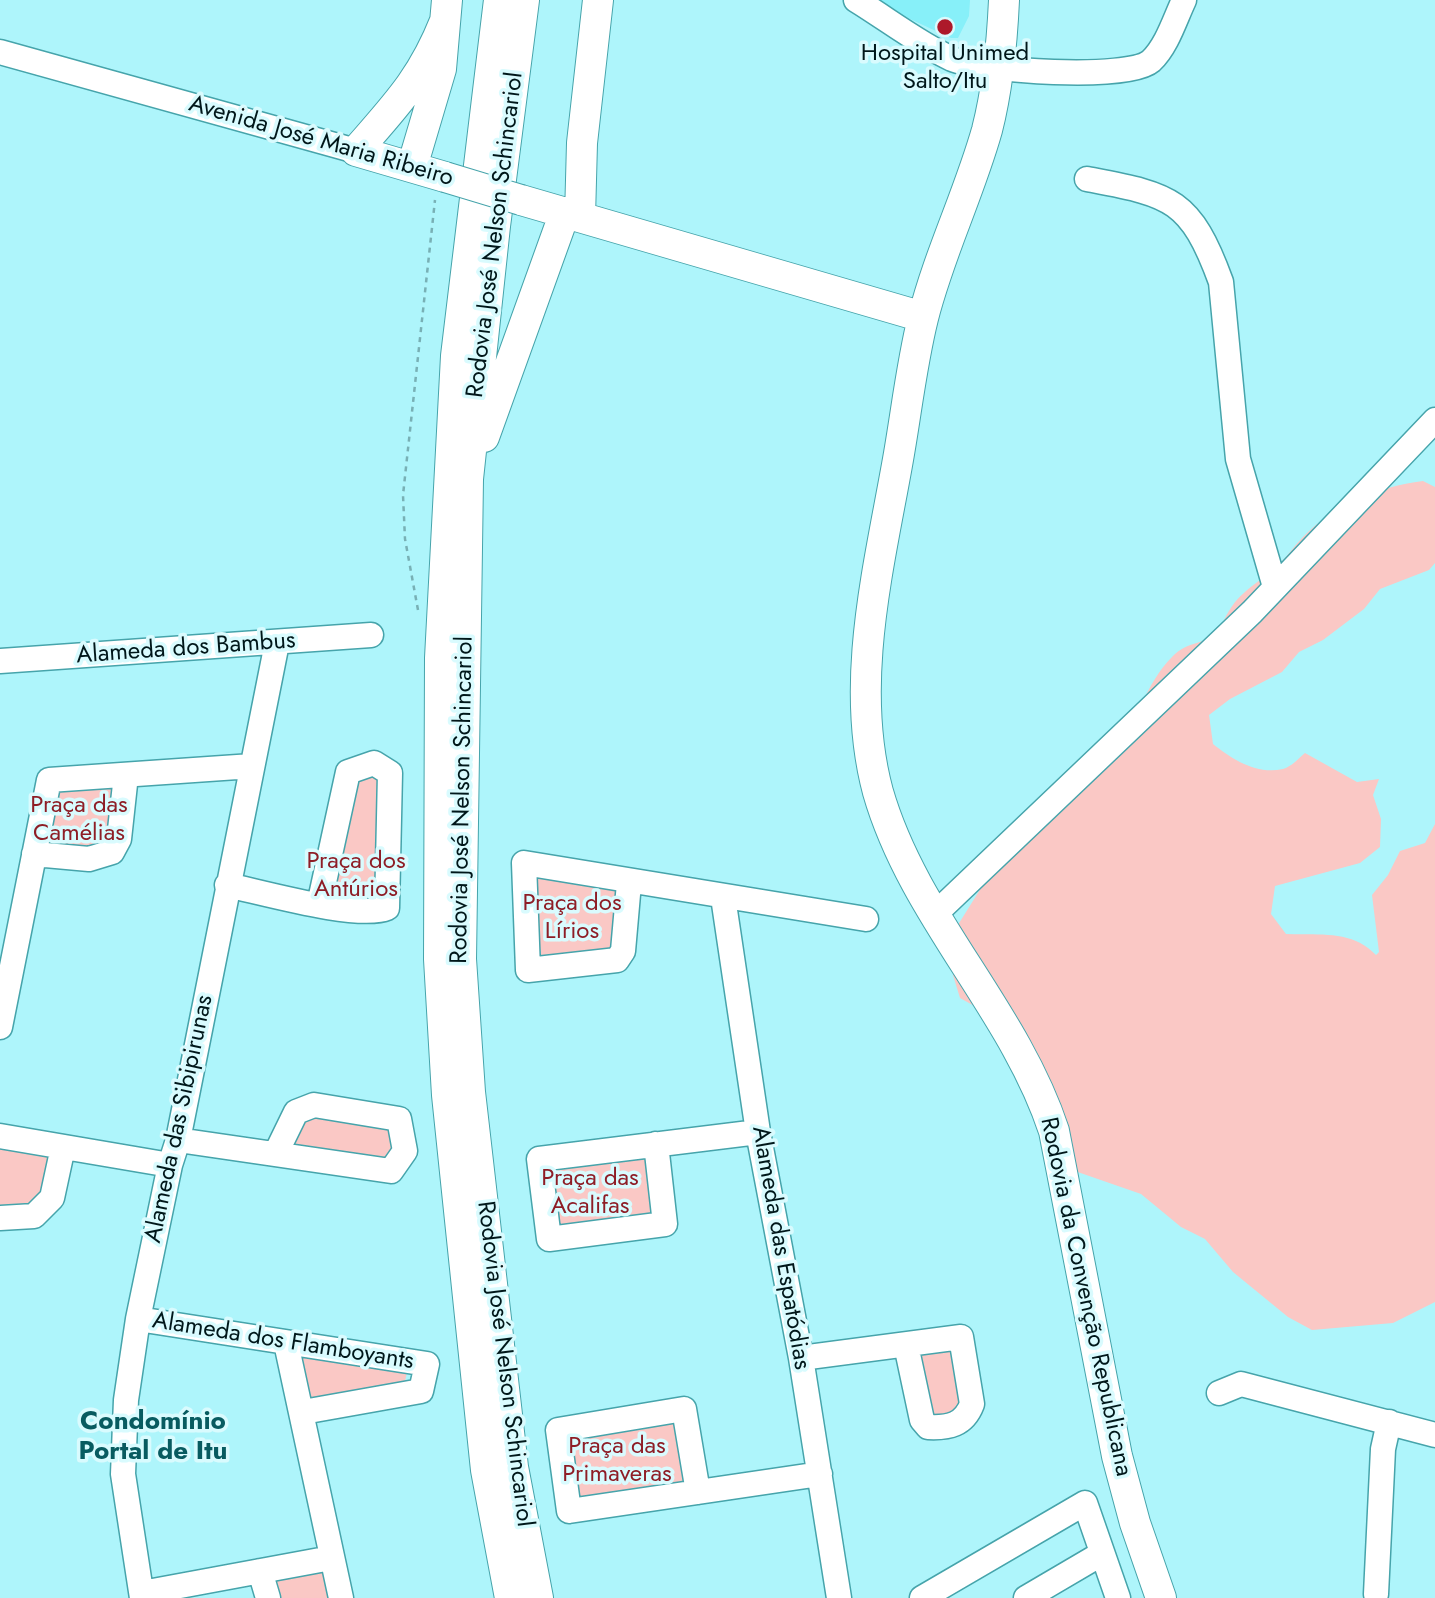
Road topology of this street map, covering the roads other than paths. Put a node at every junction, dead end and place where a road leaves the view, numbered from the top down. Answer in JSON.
{"nodes":[{"id":1,"x":499,"y":0,"type":"edge"},
{"id":2,"x":524,"y":0,"type":"edge"},
{"id":3,"x":598,"y":0,"type":"edge"},
{"id":4,"x":856,"y":0,"type":"edge"},
{"id":5,"x":1004,"y":0,"type":"edge"},
{"id":6,"x":1184,"y":0,"type":"edge"},
{"id":7,"x":446,"y":10,"type":"edge"},
{"id":8,"x":0,"y":52,"type":"edge"},
{"id":9,"x":999,"y":70,"type":"junction"},
{"id":10,"x":582,"y":143,"type":"junction"},
{"id":11,"x":356,"y":151,"type":"junction"},
{"id":12,"x":412,"y":167,"type":"junction"},
{"id":13,"x":1087,"y":179,"type":"dead end"},
{"id":14,"x":551,"y":209,"type":"junction"},
{"id":15,"x":923,"y":317,"type":"junction"},
{"id":16,"x":1435,"y":420,"type":"edge"},
{"id":17,"x":468,"y":480,"type":"junction"},
{"id":18,"x":1275,"y":587,"type":"junction"},
{"id":19,"x":371,"y":635,"type":"dead end"},
{"id":20,"x":277,"y":643,"type":"junction"},
{"id":21,"x":0,"y":661,"type":"edge"},
{"id":22,"x":252,"y":766,"type":"junction"},
{"id":23,"x":126,"y":775,"type":"junction"},
{"id":24,"x":34,"y":855,"type":"junction"},
{"id":25,"x":629,"y":883,"type":"junction"},
{"id":26,"x":227,"y":885,"type":"junction"},
{"id":27,"x":723,"y":897,"type":"junction"},
{"id":28,"x":319,"y":905,"type":"junction"},
{"id":29,"x":933,"y":916,"type":"junction"},
{"id":30,"x":866,"y":919,"type":"dead end"},
{"id":31,"x":0,"y":1027,"type":"edge"},
{"id":32,"x":758,"y":1132,"type":"junction"},
{"id":33,"x":0,"y":1136,"type":"edge"},
{"id":34,"x":178,"y":1140,"type":"junction"},
{"id":35,"x":656,"y":1144,"type":"junction"},
{"id":36,"x":63,"y":1147,"type":"junction"},
{"id":37,"x":276,"y":1153,"type":"junction"},
{"id":38,"x":170,"y":1165,"type":"junction"},
{"id":39,"x":0,"y":1218,"type":"edge"},
{"id":40,"x":138,"y":1320,"type":"junction"},
{"id":41,"x":286,"y":1343,"type":"junction"},
{"id":42,"x":906,"y":1345,"type":"junction"},
{"id":43,"x":800,"y":1358,"type":"junction"},
{"id":44,"x":1219,"y":1393,"type":"dead end"},
{"id":45,"x":303,"y":1412,"type":"junction"},
{"id":46,"x":1389,"y":1422,"type":"junction"},
{"id":47,"x":1435,"y":1434,"type":"edge"},
{"id":48,"x":820,"y":1474,"type":"junction"},
{"id":49,"x":698,"y":1492,"type":"junction"},
{"id":50,"x":1101,"y":1554,"type":"junction"},
{"id":51,"x":331,"y":1558,"type":"junction"},
{"id":52,"x":260,"y":1571,"type":"junction"},
{"id":53,"x":1376,"y":1594,"type":"dead end"},
{"id":54,"x":142,"y":1596,"type":"edge"},
{"id":55,"x":268,"y":1598,"type":"edge"},
{"id":56,"x":341,"y":1598,"type":"edge"},
{"id":57,"x":510,"y":1598,"type":"edge"},
{"id":58,"x":538,"y":1598,"type":"edge"},
{"id":59,"x":839,"y":1598,"type":"edge"},
{"id":60,"x":922,"y":1598,"type":"edge"},
{"id":61,"x":1027,"y":1598,"type":"edge"},
{"id":62,"x":1118,"y":1598,"type":"edge"},
{"id":63,"x":1161,"y":1598,"type":"edge"}],
"edges":[{"from":1,"to":57,"type":"main road","name":"Rodovia José Nelson Schincariol"},
{"from":2,"to":17,"type":"main road","name":"Rodovia José Nelson Schincariol"},
{"from":3,"to":10,"type":"main road"},
{"from":4,"to":9,"type":"street"},
{"from":5,"to":9,"type":"main road","name":"Rodovia da Convenção Republicana"},
{"from":6,"to":9,"type":"street"},
{"from":7,"to":11,"type":"main road"},
{"from":7,"to":12,"type":"main road"},
{"from":8,"to":11,"type":"street","name":"Avenida José Maria Ribeiro"},
{"from":9,"to":15,"type":"main road","name":"Rodovia da Convenção Republicana"},
{"from":10,"to":14,"type":"main road"},
{"from":10,"to":14,"type":"main road"},
{"from":11,"to":12,"type":"main road","name":"Avenida José Maria Ribeiro"},
{"from":12,"to":14,"type":"main road","name":"Avenida José Maria Ribeiro","bridge":true},
{"from":13,"to":18,"type":"street"},
{"from":14,"to":15,"type":"main road","name":"Avenida José Maria Ribeiro"},
{"from":14,"to":17,"type":"main road"},
{"from":15,"to":29,"type":"main road","name":"Rodovia da Convenção Republicana"},
{"from":16,"to":18,"type":"street"},
{"from":17,"to":58,"type":"main road","name":"Rodovia José Nelson Schincariol"},
{"from":18,"to":29,"type":"street"},
{"from":19,"to":20,"type":"street","name":"Alameda dos Bambus"},
{"from":20,"to":21,"type":"street","name":"Alameda dos Bambus"},
{"from":20,"to":22,"type":"street","name":"Alameda das Sibipirunas"},
{"from":22,"to":23,"type":"street"},
{"from":22,"to":26,"type":"street","name":"Alameda das Sibipirunas"},
{"from":23,"to":24,"type":"street"},
{"from":23,"to":24,"type":"street"},
{"from":24,"to":31,"type":"street"},
{"from":25,"to":25,"type":"street"},
{"from":25,"to":27,"type":"street"},
{"from":26,"to":28,"type":"street"},
{"from":26,"to":34,"type":"street","name":"Alameda das Sibipirunas"},
{"from":27,"to":30,"type":"street"},
{"from":27,"to":32,"type":"street","name":"Alameda das Espatódias"},
{"from":28,"to":28,"type":"street"},
{"from":29,"to":63,"type":"main road","name":"Rodovia da Convenção Republicana"},
{"from":32,"to":35,"type":"street"},
{"from":32,"to":43,"type":"street","name":"Alameda das Espatódias"},
{"from":33,"to":36,"type":"street"},
{"from":34,"to":37,"type":"street"},
{"from":34,"to":38,"type":"street","name":"Alameda das Sibipirunas"},
{"from":35,"to":35,"type":"street"},
{"from":36,"to":38,"type":"street"},
{"from":36,"to":39,"type":"street"},
{"from":37,"to":37,"type":"street"},
{"from":38,"to":40,"type":"street","name":"Alameda das Sibipirunas"},
{"from":40,"to":41,"type":"street","name":"Alameda dos Flamboyants"},
{"from":40,"to":54,"type":"street","name":"Alameda das Sibipirunas"},
{"from":41,"to":45,"type":"street"},
{"from":41,"to":45,"type":"street","name":"Alameda dos Flamboyants"},
{"from":42,"to":42,"type":"street"},
{"from":42,"to":43,"type":"street"},
{"from":43,"to":48,"type":"street","name":"Alameda das Espatódias"},
{"from":44,"to":46,"type":"street"},
{"from":45,"to":51,"type":"street"},
{"from":46,"to":47,"type":"street"},
{"from":46,"to":53,"type":"street"},
{"from":48,"to":49,"type":"street"},
{"from":48,"to":59,"type":"street","name":"Alameda das Espatódias"},
{"from":49,"to":49,"type":"street"},
{"from":50,"to":60,"type":"street"},
{"from":50,"to":61,"type":"street"},
{"from":50,"to":62,"type":"street"},
{"from":51,"to":52,"type":"street"},
{"from":51,"to":56,"type":"street"},
{"from":52,"to":54,"type":"street"},
{"from":52,"to":55,"type":"street"}]}
